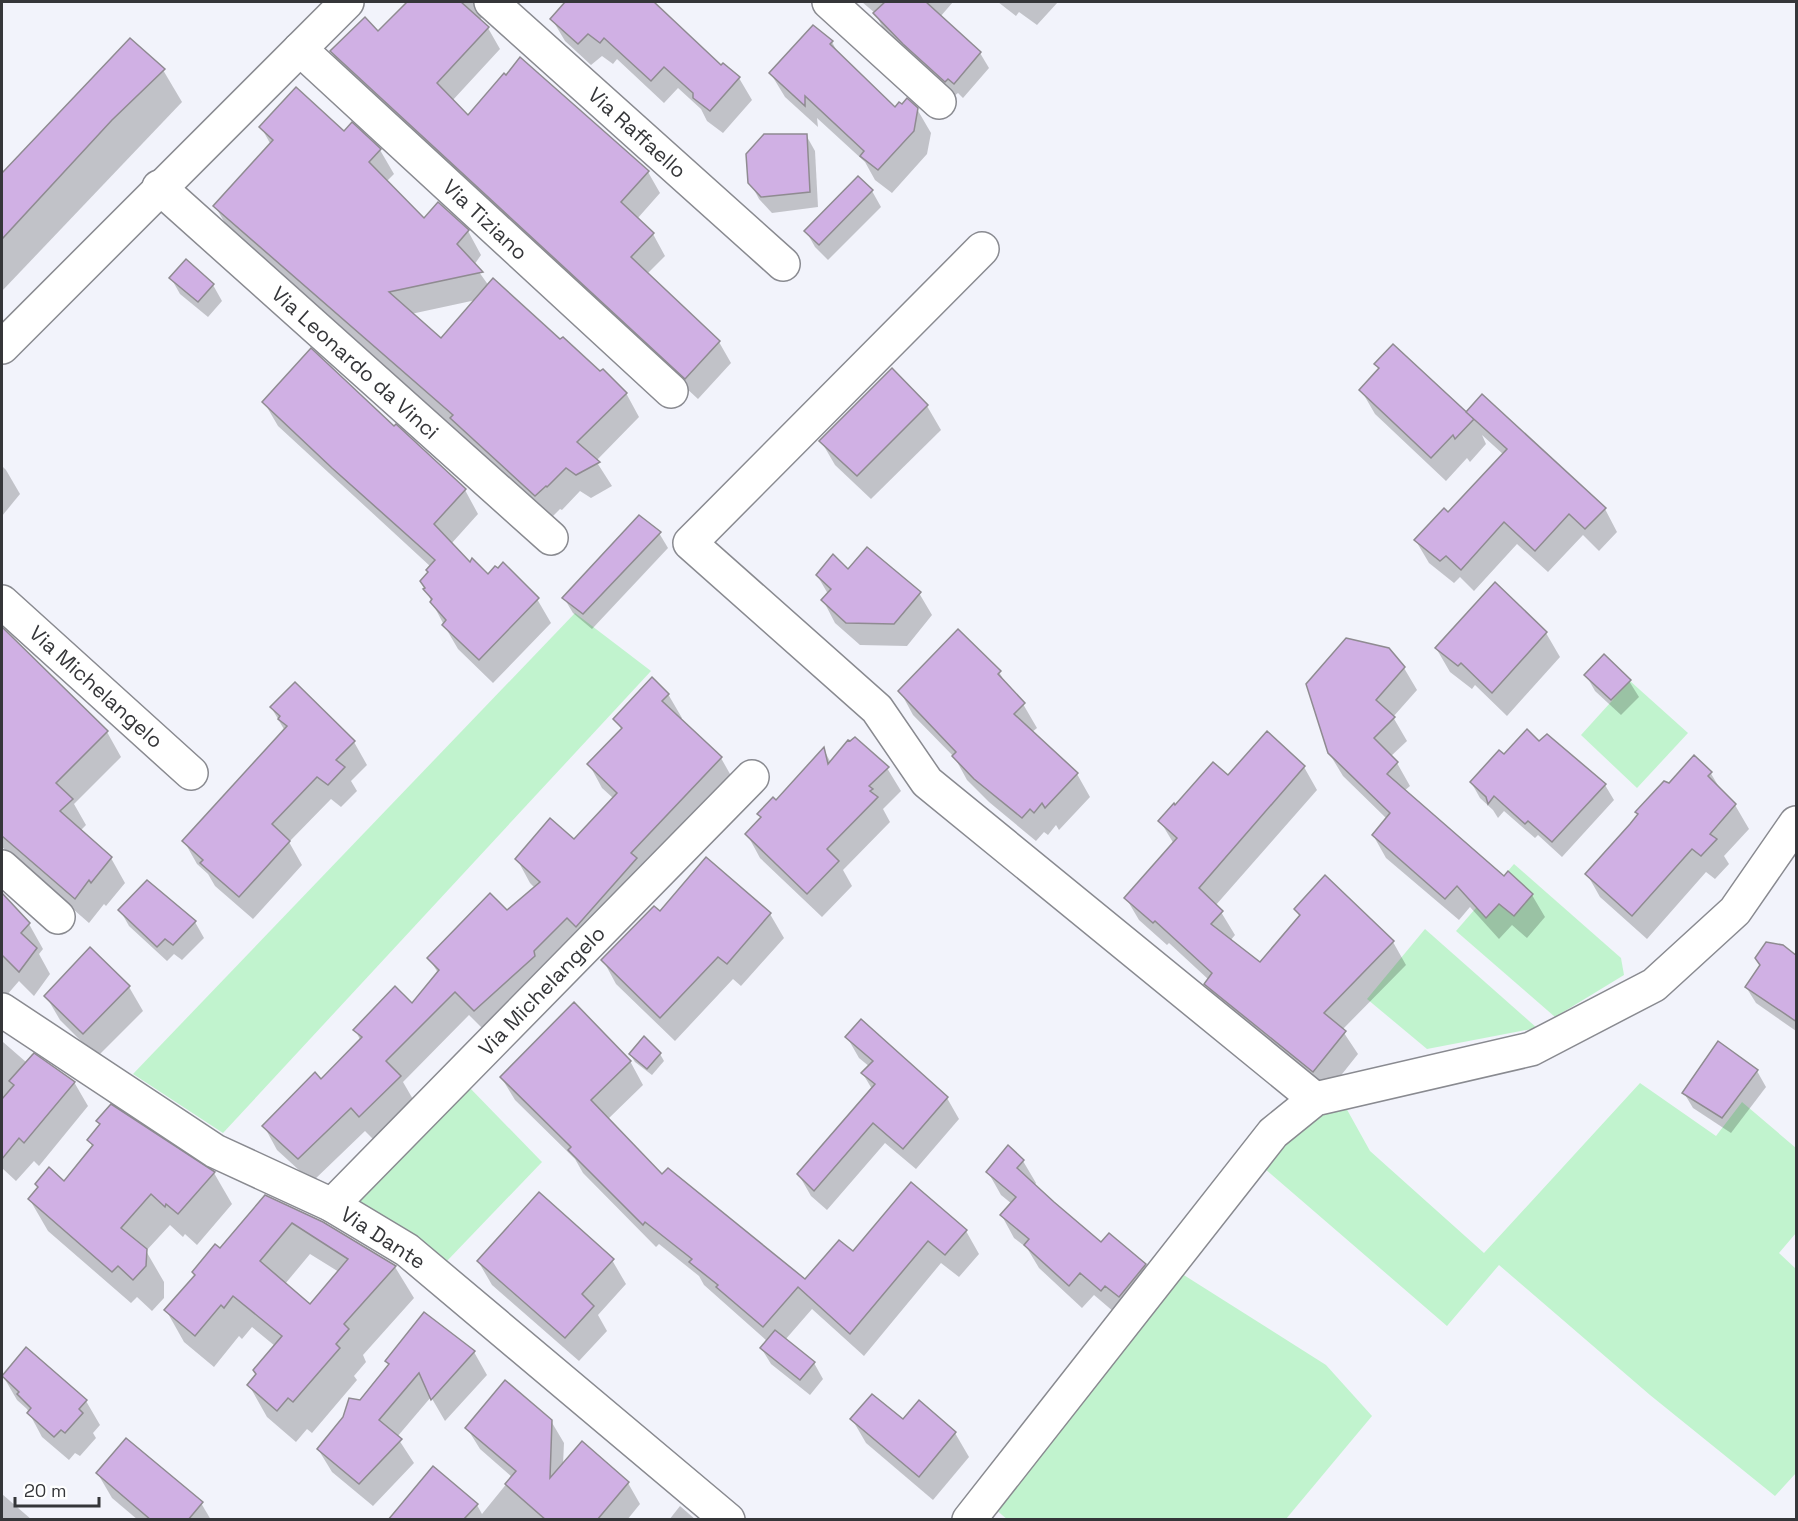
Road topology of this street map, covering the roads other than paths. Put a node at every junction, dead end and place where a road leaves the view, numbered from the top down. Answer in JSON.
{"nodes":[{"id":1,"x":347,"y":2,"type":"edge"},
{"id":2,"x":491,"y":2,"type":"edge"},
{"id":3,"x":829,"y":2,"type":"edge"},
{"id":4,"x":300,"y":49,"type":"junction"},
{"id":5,"x":939,"y":102,"type":"dead end"},
{"id":6,"x":159,"y":187,"type":"junction"},
{"id":7,"x":982,"y":249,"type":"dead end"},
{"id":8,"x":783,"y":264,"type":"dead end"},
{"id":9,"x":2,"y":346,"type":"edge"},
{"id":10,"x":671,"y":391,"type":"dead end"},
{"id":11,"x":551,"y":538,"type":"dead end"},
{"id":12,"x":2,"y":602,"type":"edge"},
{"id":13,"x":191,"y":773,"type":"dead end"},
{"id":14,"x":752,"y":777,"type":"dead end"},
{"id":15,"x":1797,"y":824,"type":"edge"},
{"id":16,"x":2,"y":867,"type":"edge"},
{"id":17,"x":58,"y":917,"type":"dead end"},
{"id":18,"x":2,"y":1010,"type":"edge"},
{"id":19,"x":1315,"y":1099,"type":"junction"},
{"id":20,"x":332,"y":1205,"type":"junction"},
{"id":21,"x":728,"y":1520,"type":"edge"},
{"id":22,"x":969,"y":1520,"type":"edge"}],
"edges":[{"from":1,"to":4,"type":"street"},
{"from":2,"to":8,"type":"street","name":"Via Raffaello"},
{"from":3,"to":5,"type":"street"},
{"from":4,"to":6,"type":"street"},
{"from":4,"to":10,"type":"street","name":"Via Tiziano"},
{"from":6,"to":9,"type":"street"},
{"from":6,"to":11,"type":"street","name":"Via Leonardo da Vinci"},
{"from":7,"to":19,"type":"street"},
{"from":12,"to":13,"type":"street","name":"Via Michelangelo"},
{"from":14,"to":20,"type":"street","name":"Via Michelangelo"},
{"from":15,"to":19,"type":"street"},
{"from":16,"to":17,"type":"street"},
{"from":18,"to":20,"type":"street","name":"Via Dante"},
{"from":19,"to":22,"type":"street"},
{"from":20,"to":21,"type":"street","name":"Via Dante"}]}
